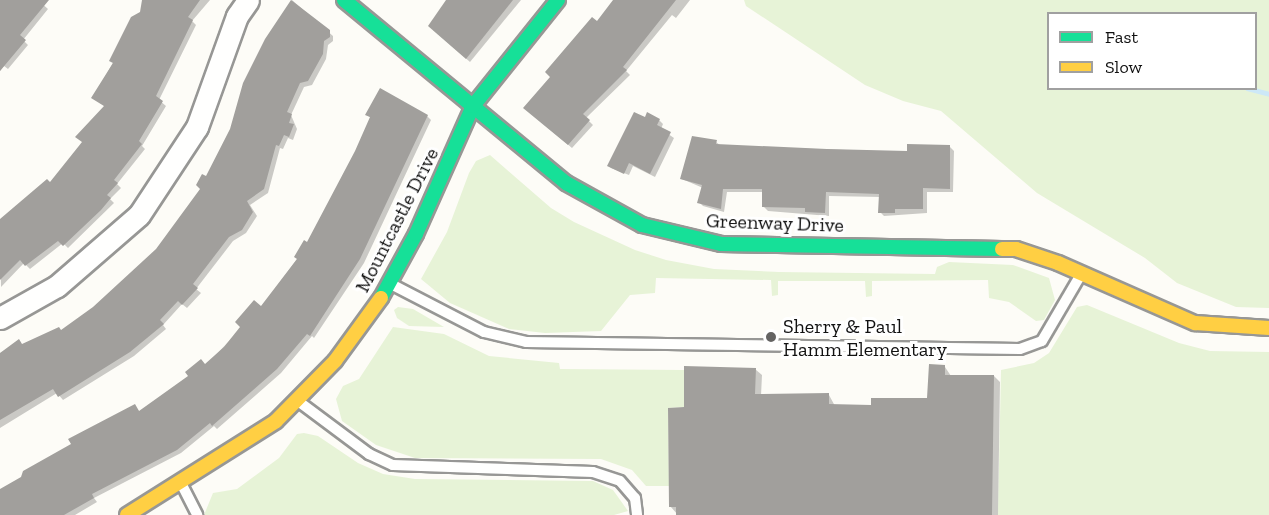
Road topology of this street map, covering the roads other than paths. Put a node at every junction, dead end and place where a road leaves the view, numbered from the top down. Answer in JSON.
{"nodes":[{"id":1,"x":248,"y":0,"type":"edge"},
{"id":2,"x":344,"y":0,"type":"edge"},
{"id":3,"x":558,"y":0,"type":"edge"},
{"id":4,"x":473,"y":106,"type":"junction"},
{"id":5,"x":1082,"y":273,"type":"junction"},
{"id":6,"x":389,"y":283,"type":"junction"},
{"id":7,"x":0,"y":318,"type":"edge"},
{"id":8,"x":1269,"y":328,"type":"edge"},
{"id":9,"x":294,"y":398,"type":"junction"},
{"id":10,"x":181,"y":482,"type":"junction"},
{"id":11,"x":127,"y":515,"type":"edge"},
{"id":12,"x":197,"y":515,"type":"edge"},
{"id":13,"x":637,"y":515,"type":"edge"}],
"edges":[{"from":1,"to":7,"type":"street"},
{"from":2,"to":4,"type":"street","name":"Greenway Drive"},
{"from":3,"to":4,"type":"street","name":"Mountcastle Drive"},
{"from":4,"to":5,"type":"street","name":"Greenway Drive"},
{"from":4,"to":6,"type":"street","name":"Mountcastle Drive"},
{"from":5,"to":6,"type":"lane"},
{"from":5,"to":8,"type":"street","name":"Greenway Drive"},
{"from":6,"to":9,"type":"street","name":"Mountcastle Drive"},
{"from":9,"to":10,"type":"street","name":"Mountcastle Drive"},
{"from":9,"to":13,"type":"lane"},
{"from":10,"to":11,"type":"street","name":"Mountcastle Drive"},
{"from":10,"to":12,"type":"lane"}]}
